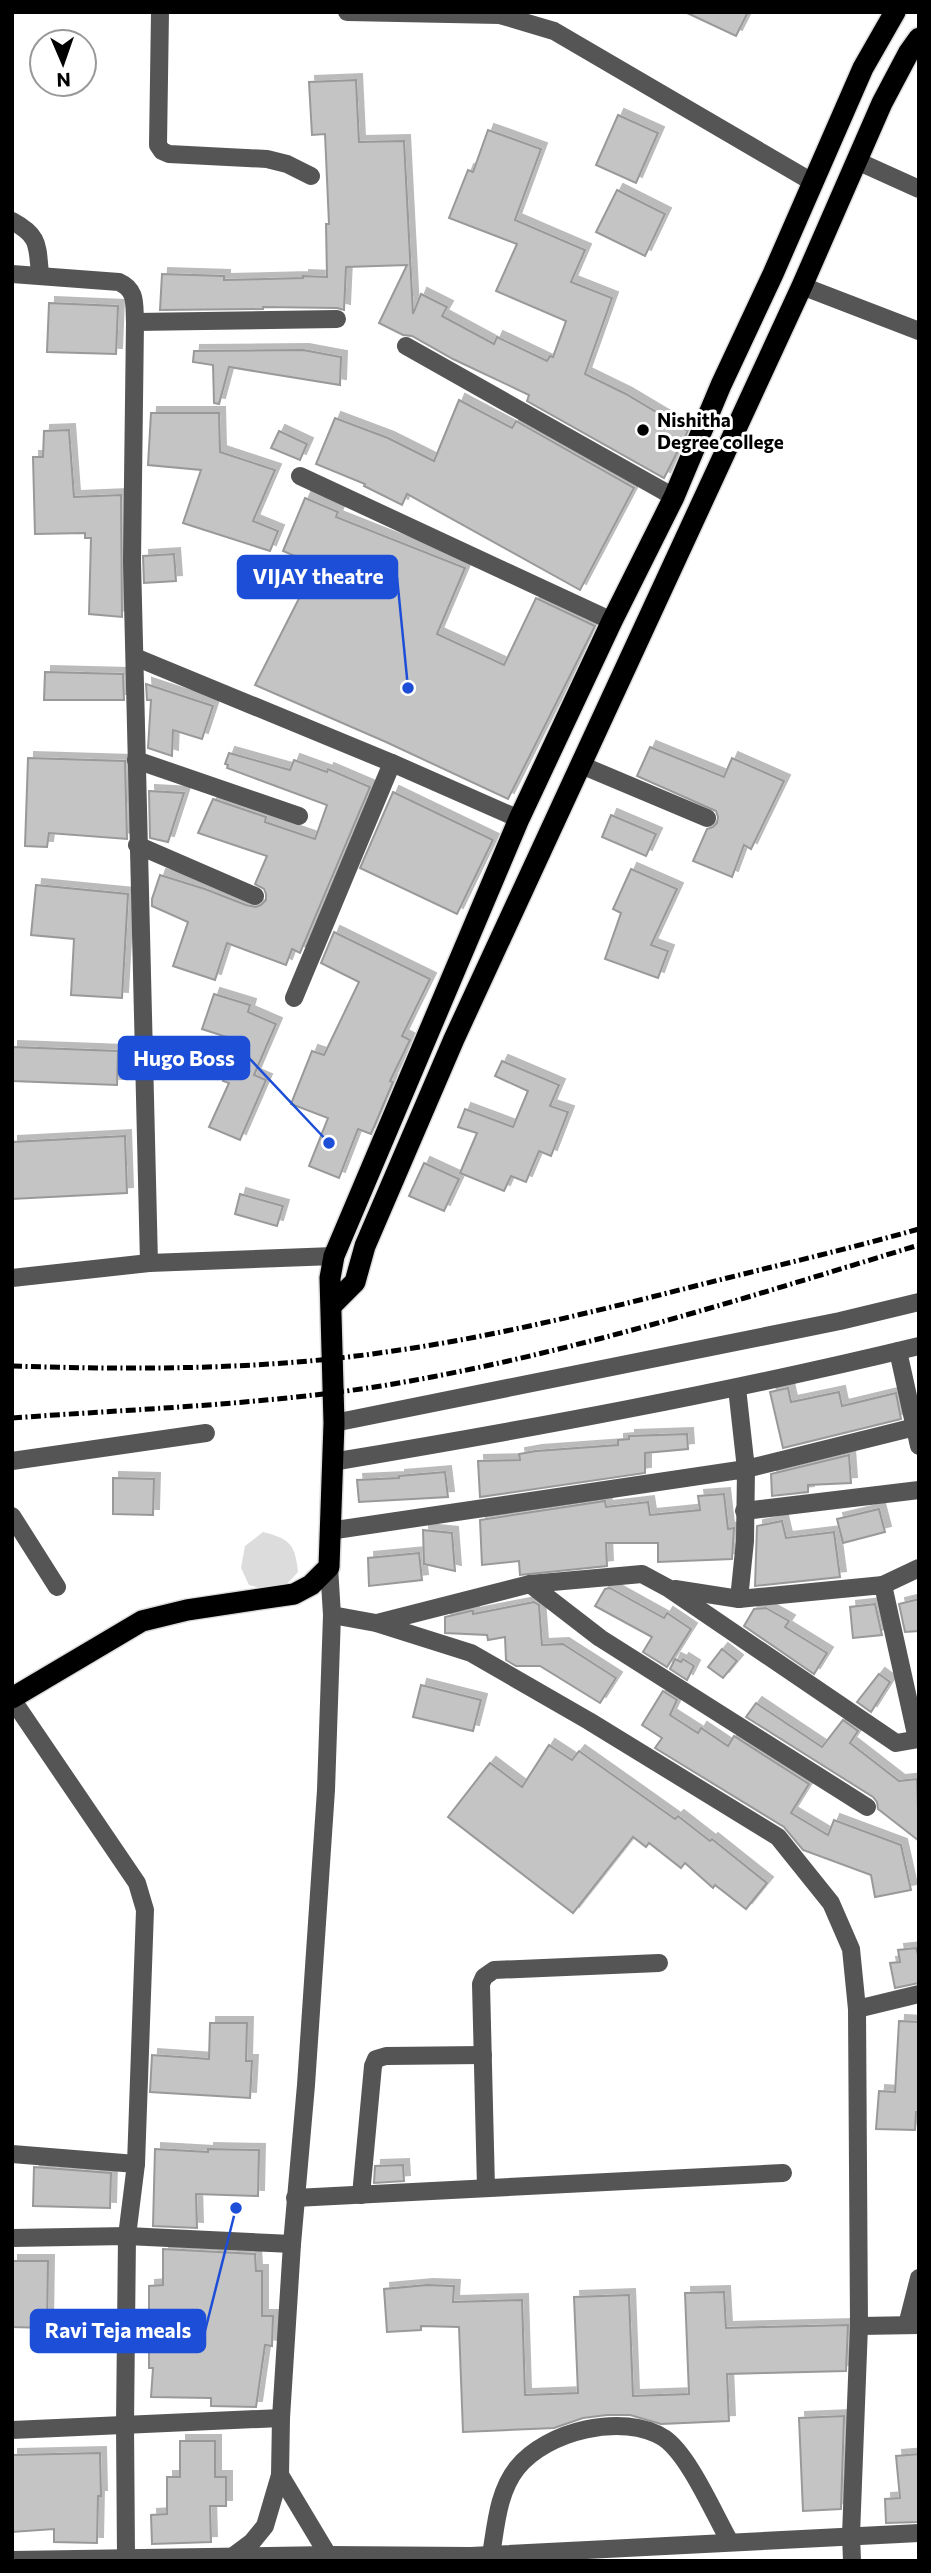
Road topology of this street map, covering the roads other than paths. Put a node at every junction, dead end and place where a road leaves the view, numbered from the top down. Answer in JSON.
{"nodes":[{"id":1,"x":160,"y":12,"type":"edge"},
{"id":2,"x":347,"y":12,"type":"edge"},
{"id":3,"x":895,"y":12,"type":"edge"},
{"id":4,"x":919,"y":38,"type":"edge"},
{"id":5,"x":857,"y":161,"type":"junction"},
{"id":6,"x":311,"y":176,"type":"dead end"},
{"id":7,"x":814,"y":183,"type":"junction"},
{"id":8,"x":919,"y":189,"type":"edge"},
{"id":9,"x":12,"y":221,"type":"edge"},
{"id":10,"x":12,"y":274,"type":"edge"},
{"id":11,"x":40,"y":274,"type":"junction"},
{"id":12,"x":802,"y":286,"type":"junction"},
{"id":13,"x":337,"y":318,"type":"dead end"},
{"id":14,"x":135,"y":323,"type":"junction"},
{"id":15,"x":919,"y":331,"type":"edge"},
{"id":16,"x":406,"y":346,"type":"dead end"},
{"id":17,"x":300,"y":476,"type":"dead end"},
{"id":18,"x":674,"y":497,"type":"junction"},
{"id":19,"x":612,"y":621,"type":"junction"},
{"id":20,"x":135,"y":657,"type":"junction"},
{"id":21,"x":136,"y":760,"type":"junction"},
{"id":22,"x":392,"y":763,"type":"junction"},
{"id":23,"x":581,"y":765,"type":"junction"},
{"id":24,"x":299,"y":816,"type":"dead end"},
{"id":25,"x":707,"y":818,"type":"dead end"},
{"id":26,"x":519,"y":820,"type":"junction"},
{"id":27,"x":138,"y":845,"type":"junction"},
{"id":28,"x":255,"y":896,"type":"dead end"},
{"id":29,"x":294,"y":998,"type":"dead end"},
{"id":30,"x":334,"y":1256,"type":"junction"},
{"id":31,"x":149,"y":1263,"type":"junction"},
{"id":32,"x":12,"y":1278,"type":"edge"},
{"id":33,"x":919,"y":1302,"type":"edge"},
{"id":34,"x":332,"y":1305,"type":"junction"},
{"id":35,"x":919,"y":1346,"type":"edge"},
{"id":36,"x":898,"y":1351,"type":"junction"},
{"id":37,"x":737,"y":1388,"type":"junction"},
{"id":38,"x":334,"y":1423,"type":"junction"},
{"id":39,"x":915,"y":1427,"type":"junction"},
{"id":40,"x":206,"y":1433,"type":"dead end"},
{"id":41,"x":919,"y":1446,"type":"edge"},
{"id":42,"x":12,"y":1461,"type":"edge"},
{"id":43,"x":332,"y":1462,"type":"junction"},
{"id":44,"x":747,"y":1469,"type":"junction"},
{"id":45,"x":919,"y":1490,"type":"edge"},
{"id":46,"x":744,"y":1511,"type":"junction"},
{"id":47,"x":12,"y":1516,"type":"edge"},
{"id":48,"x":329,"y":1531,"type":"junction"},
{"id":49,"x":329,"y":1567,"type":"junction"},
{"id":50,"x":919,"y":1568,"type":"edge"},
{"id":51,"x":530,"y":1584,"type":"junction"},
{"id":52,"x":883,"y":1585,"type":"junction"},
{"id":53,"x":57,"y":1587,"type":"dead end"},
{"id":54,"x":668,"y":1588,"type":"junction"},
{"id":55,"x":739,"y":1599,"type":"junction"},
{"id":56,"x":332,"y":1615,"type":"junction"},
{"id":57,"x":376,"y":1623,"type":"junction"},
{"id":58,"x":12,"y":1699,"type":"edge"},
{"id":59,"x":918,"y":1739,"type":"edge"},
{"id":60,"x":867,"y":1807,"type":"dead end"},
{"id":61,"x":659,"y":1963,"type":"dead end"},
{"id":62,"x":919,"y":1994,"type":"edge"},
{"id":63,"x":857,"y":2009,"type":"junction"},
{"id":64,"x":483,"y":2055,"type":"junction"},
{"id":65,"x":12,"y":2154,"type":"edge"},
{"id":66,"x":136,"y":2164,"type":"junction"},
{"id":67,"x":783,"y":2174,"type":"dead end"},
{"id":68,"x":486,"y":2189,"type":"junction"},
{"id":69,"x":361,"y":2195,"type":"junction"},
{"id":70,"x":295,"y":2198,"type":"junction"},
{"id":71,"x":127,"y":2236,"type":"junction"},
{"id":72,"x":12,"y":2238,"type":"edge"},
{"id":73,"x":292,"y":2244,"type":"junction"},
{"id":74,"x":919,"y":2278,"type":"edge"},
{"id":75,"x":913,"y":2325,"type":"edge"},
{"id":76,"x":859,"y":2326,"type":"junction"},
{"id":77,"x":281,"y":2418,"type":"junction"},
{"id":78,"x":125,"y":2424,"type":"junction"},
{"id":79,"x":12,"y":2430,"type":"edge"},
{"id":80,"x":280,"y":2475,"type":"junction"},
{"id":81,"x":919,"y":2533,"type":"edge"},
{"id":82,"x":851,"y":2535,"type":"junction"},
{"id":83,"x":730,"y":2542,"type":"junction"},
{"id":84,"x":491,"y":2554,"type":"junction"},
{"id":85,"x":561,"y":2556,"type":"edge"},
{"id":86,"x":126,"y":2557,"type":"junction"},
{"id":87,"x":232,"y":2557,"type":"junction"},
{"id":88,"x":328,"y":2558,"type":"edge"},
{"id":89,"x":471,"y":2558,"type":"edge"},
{"id":90,"x":12,"y":2560,"type":"edge"},
{"id":91,"x":852,"y":2561,"type":"edge"}],
"edges":[{"from":1,"to":6,"type":"street"},
{"from":2,"to":7,"type":"street"},
{"from":3,"to":7,"type":"highway"},
{"from":4,"to":5,"type":"highway"},
{"from":5,"to":8,"type":"street"},
{"from":5,"to":12,"type":"highway"},
{"from":7,"to":18,"type":"highway"},
{"from":9,"to":11,"type":"street"},
{"from":10,"to":11,"type":"street"},
{"from":11,"to":14,"type":"street"},
{"from":12,"to":15,"type":"street"},
{"from":12,"to":23,"type":"highway"},
{"from":13,"to":14,"type":"street"},
{"from":14,"to":20,"type":"street"},
{"from":16,"to":18,"type":"street"},
{"from":17,"to":19,"type":"street"},
{"from":18,"to":19,"type":"highway"},
{"from":19,"to":26,"type":"highway"},
{"from":20,"to":21,"type":"street"},
{"from":20,"to":22,"type":"street"},
{"from":21,"to":24,"type":"street"},
{"from":21,"to":27,"type":"street"},
{"from":22,"to":26,"type":"street"},
{"from":22,"to":29,"type":"street"},
{"from":23,"to":25,"type":"street"},
{"from":23,"to":34,"type":"highway"},
{"from":26,"to":30,"type":"highway"},
{"from":27,"to":28,"type":"street"},
{"from":27,"to":31,"type":"street"},
{"from":30,"to":31,"type":"street"},
{"from":30,"to":34,"type":"highway"},
{"from":31,"to":32,"type":"street"},
{"from":33,"to":38,"type":"street"},
{"from":34,"to":38,"type":"highway"},
{"from":35,"to":36,"type":"street"},
{"from":36,"to":37,"type":"street"},
{"from":36,"to":39,"type":"street"},
{"from":37,"to":43,"type":"street"},
{"from":37,"to":44,"type":"street"},
{"from":38,"to":43,"type":"highway"},
{"from":39,"to":41,"type":"street"},
{"from":39,"to":44,"type":"street"},
{"from":40,"to":42,"type":"street"},
{"from":43,"to":48,"type":"highway"},
{"from":44,"to":46,"type":"street"},
{"from":44,"to":48,"type":"street"},
{"from":45,"to":46,"type":"street"},
{"from":46,"to":55,"type":"street"},
{"from":47,"to":53,"type":"street"},
{"from":48,"to":49,"type":"highway"},
{"from":49,"to":56,"type":"street"},
{"from":49,"to":58,"type":"highway"},
{"from":50,"to":52,"type":"street"},
{"from":51,"to":54,"type":"street"},
{"from":51,"to":57,"type":"street"},
{"from":51,"to":60,"type":"street"},
{"from":52,"to":55,"type":"street"},
{"from":52,"to":59,"type":"street"},
{"from":54,"to":55,"type":"street"},
{"from":54,"to":59,"type":"street"},
{"from":56,"to":57,"type":"street"},
{"from":56,"to":70,"type":"street"},
{"from":57,"to":63,"type":"street"},
{"from":58,"to":66,"type":"street"},
{"from":61,"to":64,"type":"street"},
{"from":62,"to":63,"type":"street"},
{"from":63,"to":76,"type":"street"},
{"from":64,"to":68,"type":"street"},
{"from":64,"to":69,"type":"street"},
{"from":65,"to":66,"type":"street"},
{"from":66,"to":71,"type":"street"},
{"from":67,"to":68,"type":"street"},
{"from":68,"to":69,"type":"street"},
{"from":69,"to":70,"type":"street"},
{"from":70,"to":73,"type":"street"},
{"from":71,"to":72,"type":"street"},
{"from":71,"to":73,"type":"street"},
{"from":71,"to":78,"type":"street"},
{"from":73,"to":77,"type":"street"},
{"from":74,"to":75,"type":"street"},
{"from":75,"to":76,"type":"street"},
{"from":76,"to":82,"type":"street"},
{"from":77,"to":78,"type":"street"},
{"from":77,"to":80,"type":"street"},
{"from":78,"to":79,"type":"street"},
{"from":78,"to":86,"type":"street"},
{"from":80,"to":87,"type":"street"},
{"from":80,"to":88,"type":"street"},
{"from":81,"to":82,"type":"street"},
{"from":82,"to":83,"type":"street"},
{"from":82,"to":91,"type":"street"},
{"from":83,"to":84,"type":"street"},
{"from":83,"to":85,"type":"street"},
{"from":84,"to":85,"type":"street"},
{"from":84,"to":89,"type":"street"},
{"from":86,"to":87,"type":"street"},
{"from":86,"to":90,"type":"street"},
{"from":87,"to":88,"type":"street"},
{"from":88,"to":89,"type":"street"}]}
